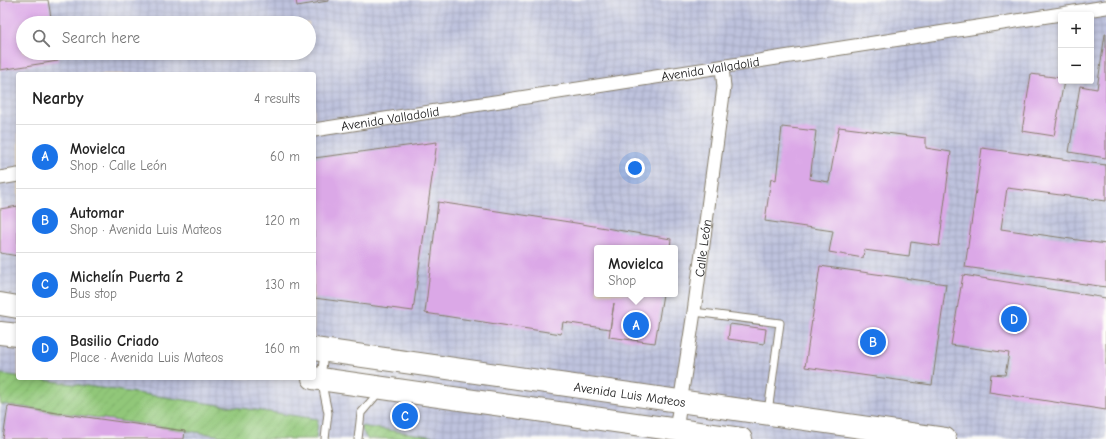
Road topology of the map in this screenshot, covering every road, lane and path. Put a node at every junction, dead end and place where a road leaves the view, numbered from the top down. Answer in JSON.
{"nodes":[{"id":1,"x":1085,"y":5,"type":"edge"},
{"id":2,"x":1106,"y":6,"type":"edge"},
{"id":3,"x":722,"y":67,"type":"junction"},
{"id":4,"x":316,"y":130,"type":"edge"},
{"id":5,"x":16,"y":175,"type":"edge"},
{"id":6,"x":0,"y":178,"type":"edge"},
{"id":7,"x":0,"y":304,"type":"edge"},
{"id":8,"x":16,"y":307,"type":"edge"},
{"id":9,"x":694,"y":312,"type":"junction"},
{"id":10,"x":0,"y":333,"type":"edge"},
{"id":11,"x":16,"y":336,"type":"edge"},
{"id":12,"x":319,"y":350,"type":"edge"},
{"id":13,"x":317,"y":379,"type":"edge"},
{"id":14,"x":383,"y":387,"type":"junction"},
{"id":15,"x":680,"y":402,"type":"junction"},
{"id":16,"x":768,"y":414,"type":"junction"},
{"id":17,"x":676,"y":430,"type":"junction"},
{"id":18,"x":325,"y":439,"type":"edge"},
{"id":19,"x":358,"y":439,"type":"edge"},
{"id":20,"x":741,"y":439,"type":"edge"},
{"id":21,"x":945,"y":439,"type":"edge"}],
"edges":[{"from":1,"to":2,"type":"street","name":"Avenida Valladolid"},
{"from":1,"to":3,"type":"street","name":"Avenida Valladolid"},
{"from":3,"to":4,"type":"street","name":"Avenida Valladolid"},
{"from":3,"to":9,"type":"street","name":"Calle León"},
{"from":5,"to":6,"type":"street"},
{"from":7,"to":8,"type":"highway"},
{"from":9,"to":15,"type":"street","name":"Calle León"},
{"from":9,"to":16,"type":"lane"},
{"from":10,"to":11,"type":"highway"},
{"from":12,"to":13,"type":"lane"},
{"from":12,"to":15,"type":"highway","name":"Avenida Luis Mateos"},
{"from":13,"to":14,"type":"highway"},
{"from":13,"to":18,"type":"lane"},
{"from":14,"to":17,"type":"highway"},
{"from":14,"to":19,"type":"lane"},
{"from":15,"to":16,"type":"highway","name":"Avenida Luis Mateos"},
{"from":15,"to":17,"type":"street","name":"Calle León"},
{"from":16,"to":21,"type":"highway","name":"Avenida Luis Mateos"},
{"from":17,"to":20,"type":"highway"}]}
